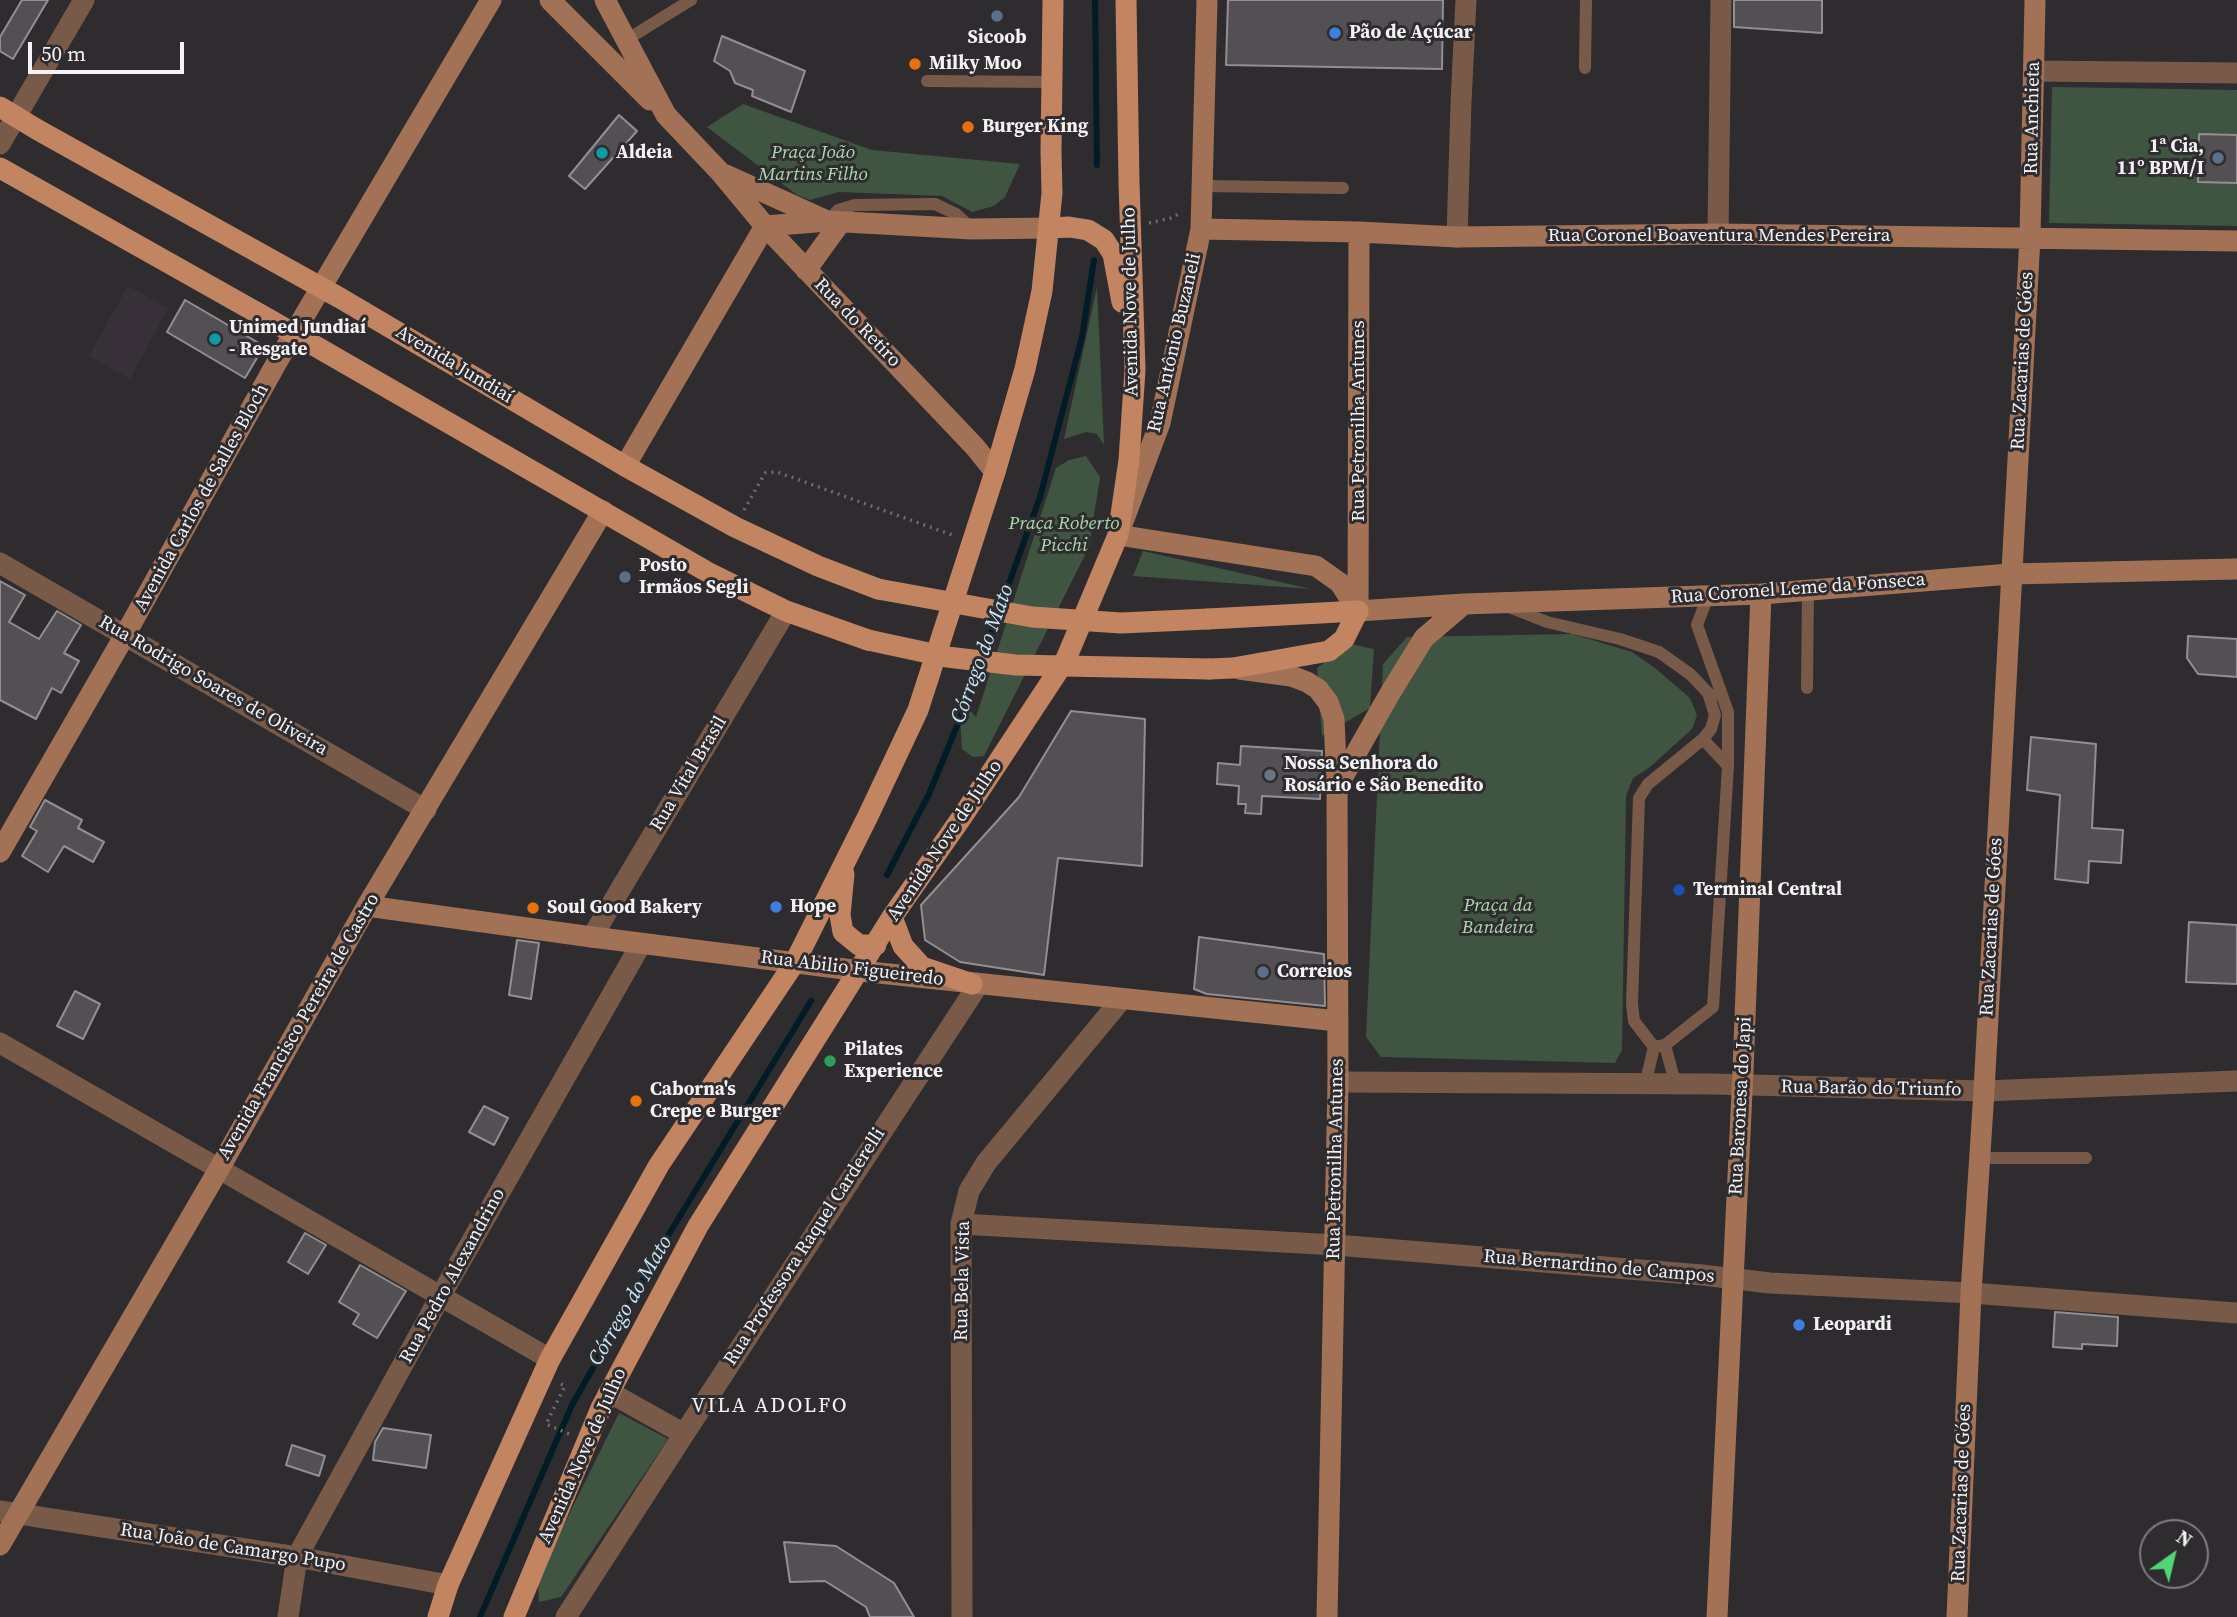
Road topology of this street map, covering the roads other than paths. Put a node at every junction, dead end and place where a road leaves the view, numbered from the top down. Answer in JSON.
{"nodes":[{"id":1,"x":84,"y":0,"type":"edge"},
{"id":2,"x":491,"y":0,"type":"edge"},
{"id":3,"x":550,"y":0,"type":"edge"},
{"id":4,"x":605,"y":0,"type":"edge"},
{"id":5,"x":691,"y":0,"type":"edge"},
{"id":6,"x":1054,"y":0,"type":"edge"},
{"id":7,"x":1126,"y":0,"type":"edge"},
{"id":8,"x":1207,"y":0,"type":"edge"},
{"id":9,"x":1466,"y":0,"type":"edge"},
{"id":10,"x":1586,"y":0,"type":"edge"},
{"id":11,"x":1721,"y":0,"type":"edge"},
{"id":12,"x":2035,"y":0,"type":"edge"},
{"id":13,"x":626,"y":40,"type":"junction"},
{"id":14,"x":1585,"y":68,"type":"dead end"},
{"id":15,"x":2034,"y":71,"type":"junction"},
{"id":16,"x":2237,"y":73,"type":"edge"},
{"id":17,"x":927,"y":81,"type":"dead end"},
{"id":18,"x":1052,"y":82,"type":"junction"},
{"id":19,"x":8,"y":112,"type":"edge"},
{"id":20,"x":666,"y":115,"type":"junction"},
{"id":21,"x":0,"y":144,"type":"edge"},
{"id":22,"x":0,"y":168,"type":"edge"},
{"id":23,"x":721,"y":173,"type":"junction"},
{"id":24,"x":1203,"y":186,"type":"junction"},
{"id":25,"x":1343,"y":188,"type":"dead end"},
{"id":26,"x":834,"y":222,"type":"junction"},
{"id":27,"x":765,"y":226,"type":"junction"},
{"id":28,"x":1049,"y":228,"type":"junction"},
{"id":29,"x":1201,"y":229,"type":"junction"},
{"id":30,"x":1360,"y":232,"type":"junction"},
{"id":31,"x":1718,"y":234,"type":"junction"},
{"id":32,"x":1457,"y":237,"type":"junction"},
{"id":33,"x":2030,"y":237,"type":"junction"},
{"id":34,"x":2237,"y":241,"type":"edge"},
{"id":35,"x":806,"y":270,"type":"junction"},
{"id":36,"x":321,"y":288,"type":"junction"},
{"id":37,"x":294,"y":334,"type":"junction"},
{"id":38,"x":1135,"y":370,"type":"junction"},
{"id":39,"x":625,"y":466,"type":"junction"},
{"id":40,"x":995,"y":472,"type":"junction"},
{"id":41,"x":603,"y":511,"type":"junction"},
{"id":42,"x":1118,"y":535,"type":"junction"},
{"id":43,"x":0,"y":563,"type":"edge"},
{"id":44,"x":2237,"y":569,"type":"edge"},
{"id":45,"x":2010,"y":574,"type":"junction"},
{"id":46,"x":1808,"y":590,"type":"junction"},
{"id":47,"x":1761,"y":594,"type":"junction"},
{"id":48,"x":1708,"y":596,"type":"junction"},
{"id":49,"x":1499,"y":602,"type":"junction"},
{"id":50,"x":1464,"y":604,"type":"junction"},
{"id":51,"x":786,"y":611,"type":"junction"},
{"id":52,"x":1358,"y":611,"type":"junction"},
{"id":53,"x":125,"y":635,"type":"junction"},
{"id":54,"x":1233,"y":668,"type":"junction"},
{"id":55,"x":1807,"y":688,"type":"dead end"},
{"id":56,"x":1708,"y":693,"type":"junction"},
{"id":57,"x":1727,"y":712,"type":"junction"},
{"id":58,"x":1703,"y":739,"type":"junction"},
{"id":59,"x":1728,"y":766,"type":"junction"},
{"id":60,"x":1337,"y":788,"type":"junction"},
{"id":61,"x":426,"y":810,"type":"junction"},
{"id":62,"x":0,"y":852,"type":"edge"},
{"id":63,"x":845,"y":861,"type":"junction"},
{"id":64,"x":367,"y":905,"type":"junction"},
{"id":65,"x":892,"y":917,"type":"junction"},
{"id":66,"x":592,"y":937,"type":"junction"},
{"id":67,"x":641,"y":944,"type":"junction"},
{"id":68,"x":876,"y":945,"type":"junction"},
{"id":69,"x":795,"y":962,"type":"junction"},
{"id":70,"x":860,"y":971,"type":"junction"},
{"id":71,"x":975,"y":985,"type":"junction"},
{"id":72,"x":1121,"y":1000,"type":"junction"},
{"id":73,"x":1338,"y":1021,"type":"junction"},
{"id":74,"x":0,"y":1043,"type":"edge"},
{"id":75,"x":1660,"y":1046,"type":"junction"},
{"id":76,"x":2237,"y":1081,"type":"edge"},
{"id":77,"x":1338,"y":1082,"type":"junction"},
{"id":78,"x":1680,"y":1084,"type":"junction"},
{"id":79,"x":1645,"y":1085,"type":"junction"},
{"id":80,"x":1742,"y":1086,"type":"junction"},
{"id":81,"x":1984,"y":1091,"type":"junction"},
{"id":82,"x":1979,"y":1158,"type":"junction"},
{"id":83,"x":2086,"y":1158,"type":"dead end"},
{"id":84,"x":219,"y":1169,"type":"junction"},
{"id":85,"x":961,"y":1224,"type":"junction"},
{"id":86,"x":1336,"y":1245,"type":"junction"},
{"id":87,"x":1732,"y":1279,"type":"junction"},
{"id":88,"x":1970,"y":1293,"type":"junction"},
{"id":89,"x":440,"y":1297,"type":"junction"},
{"id":90,"x":2237,"y":1312,"type":"edge"},
{"id":91,"x":550,"y":1359,"type":"junction"},
{"id":92,"x":608,"y":1392,"type":"junction"},
{"id":93,"x":684,"y":1434,"type":"junction"},
{"id":94,"x":9,"y":1513,"type":"edge"},
{"id":95,"x":0,"y":1545,"type":"edge"},
{"id":96,"x":297,"y":1557,"type":"junction"},
{"id":97,"x":448,"y":1585,"type":"junction"},
{"id":98,"x":288,"y":1617,"type":"edge"},
{"id":99,"x":438,"y":1617,"type":"edge"},
{"id":100,"x":514,"y":1617,"type":"edge"},
{"id":101,"x":566,"y":1617,"type":"edge"},
{"id":102,"x":962,"y":1617,"type":"edge"},
{"id":103,"x":1327,"y":1617,"type":"edge"},
{"id":104,"x":1717,"y":1617,"type":"edge"},
{"id":105,"x":1956,"y":1617,"type":"edge"}],
"edges":[{"from":1,"to":19,"type":"street"},
{"from":2,"to":36,"type":"street","name":"Avenida Carlos de Salles Bloch"},
{"from":3,"to":20,"type":"street"},
{"from":4,"to":13,"type":"street","name":"Rua do Retiro"},
{"from":5,"to":13,"type":"lane"},
{"from":6,"to":18,"type":"main road"},
{"from":7,"to":38,"type":"main road","name":"Avenida Nove de Julho"},
{"from":8,"to":24,"type":"street","name":"Rua Antônio Buzaneli"},
{"from":9,"to":32,"type":"street"},
{"from":10,"to":14,"type":"lane"},
{"from":11,"to":31,"type":"street"},
{"from":12,"to":15,"type":"street","name":"Rua Anchieta"},
{"from":13,"to":20,"type":"street","name":"Rua do Retiro"},
{"from":15,"to":16,"type":"street"},
{"from":15,"to":33,"type":"street","name":"Rua Anchieta"},
{"from":17,"to":18,"type":"lane"},
{"from":18,"to":28,"type":"main road"},
{"from":19,"to":21,"type":"street"},
{"from":19,"to":36,"type":"main road","name":"Avenida Jundiaí"},
{"from":20,"to":23,"type":"street","name":"Rua do Retiro"},
{"from":22,"to":37,"type":"main road"},
{"from":23,"to":26,"type":"street","name":"Rua do Retiro"},
{"from":23,"to":27,"type":"street","name":"Rua do Retiro"},
{"from":24,"to":25,"type":"lane"},
{"from":24,"to":29,"type":"street","name":"Rua Antônio Buzaneli"},
{"from":26,"to":27,"type":"street"},
{"from":26,"to":28,"type":"street"},
{"from":26,"to":35,"type":"street"},
{"from":27,"to":35,"type":"street","name":"Rua do Retiro"},
{"from":27,"to":39,"type":"street"},
{"from":28,"to":38,"type":"main road"},
{"from":28,"to":40,"type":"main road"},
{"from":29,"to":30,"type":"street","name":"Rua Coronel Boaventura Mendes Pereira"},
{"from":29,"to":42,"type":"street","name":"Rua Antônio Buzaneli"},
{"from":30,"to":32,"type":"street","name":"Rua Coronel Boaventura Mendes Pereira"},
{"from":30,"to":52,"type":"street","name":"Rua Petronilha Antunes"},
{"from":31,"to":32,"type":"street","name":"Rua Coronel Boaventura Mendes Pereira"},
{"from":31,"to":33,"type":"street","name":"Rua Coronel Boaventura Mendes Pereira"},
{"from":33,"to":34,"type":"street","name":"Rua Coronel Boaventura Mendes Pereira"},
{"from":33,"to":45,"type":"street","name":"Rua Zacarias de Góes"},
{"from":35,"to":40,"type":"street","name":"Rua do Retiro"},
{"from":36,"to":37,"type":"street","name":"Avenida Carlos de Salles Bloch"},
{"from":36,"to":39,"type":"main road","name":"Avenida Jundiaí"},
{"from":37,"to":41,"type":"main road"},
{"from":37,"to":53,"type":"street","name":"Avenida Carlos de Salles Bloch"},
{"from":38,"to":42,"type":"main road","name":"Avenida Nove de Julho"},
{"from":39,"to":52,"type":"main road","name":"Avenida Jundiaí","bridge":true},
{"from":40,"to":63,"type":"main road"},
{"from":41,"to":51,"type":"main road"},
{"from":41,"to":61,"type":"street","name":"Avenida Francisco Pereira de Castro"},
{"from":42,"to":52,"type":"street"},
{"from":42,"to":65,"type":"main road","name":"Avenida Nove de Julho"},
{"from":43,"to":53,"type":"street","name":"Rua Rodrigo Soares de Oliveira"},
{"from":44,"to":45,"type":"street","name":"Rua Coronel Leme da Fonseca"},
{"from":45,"to":46,"type":"street","name":"Rua Coronel Leme da Fonseca"},
{"from":45,"to":81,"type":"street","name":"Rua Zacarias de Góes"},
{"from":46,"to":47,"type":"street","name":"Rua Coronel Leme da Fonseca"},
{"from":46,"to":55,"type":"lane"},
{"from":47,"to":48,"type":"street","name":"Rua Coronel Leme da Fonseca"},
{"from":47,"to":80,"type":"street","name":"Rua Baronesa do Japi"},
{"from":48,"to":49,"type":"street","name":"Rua Coronel Leme da Fonseca"},
{"from":48,"to":57,"type":"lane"},
{"from":49,"to":50,"type":"street","name":"Rua Coronel Leme da Fonseca"},
{"from":49,"to":56,"type":"lane"},
{"from":50,"to":52,"type":"street","name":"Rua Coronel Leme da Fonseca"},
{"from":50,"to":60,"type":"street"},
{"from":51,"to":54,"type":"main road","bridge":true},
{"from":51,"to":66,"type":"street","name":"Rua Vital Brasil"},
{"from":52,"to":54,"type":"main road"},
{"from":53,"to":61,"type":"street","name":"Rua Rodrigo Soares de Oliveira"},
{"from":53,"to":62,"type":"street","name":"Avenida Carlos de Salles Bloch"},
{"from":54,"to":60,"type":"street","name":"Rua Petronilha Antunes"},
{"from":56,"to":57,"type":"lane"},
{"from":56,"to":58,"type":"lane"},
{"from":57,"to":59,"type":"lane"},
{"from":58,"to":59,"type":"lane"},
{"from":58,"to":75,"type":"lane"},
{"from":59,"to":75,"type":"lane"},
{"from":60,"to":73,"type":"street","name":"Rua Petronilha Antunes"},
{"from":61,"to":64,"type":"street","name":"Avenida Francisco Pereira de Castro"},
{"from":63,"to":68,"type":"main road"},
{"from":63,"to":69,"type":"main road"},
{"from":64,"to":66,"type":"street","name":"Rua Abilio Figueiredo"},
{"from":64,"to":84,"type":"street","name":"Avenida Francisco Pereira de Castro"},
{"from":65,"to":68,"type":"main road","name":"Avenida Nove de Julho"},
{"from":65,"to":71,"type":"main road"},
{"from":66,"to":67,"type":"street","name":"Rua Abilio Figueiredo"},
{"from":67,"to":69,"type":"street","name":"Rua Abilio Figueiredo"},
{"from":67,"to":89,"type":"street","name":"Rua Pedro Alexandrino"},
{"from":68,"to":70,"type":"main road","name":"Avenida Nove de Julho"},
{"from":69,"to":70,"type":"street","name":"Rua Abilio Figueiredo"},
{"from":69,"to":91,"type":"main road"},
{"from":70,"to":71,"type":"street","name":"Rua Abilio Figueiredo"},
{"from":70,"to":92,"type":"main road","name":"Avenida Nove de Julho"},
{"from":71,"to":72,"type":"street","name":"Rua Abilio Figueiredo"},
{"from":71,"to":93,"type":"street","name":"Rua Professora Raquel Carderelli"},
{"from":72,"to":73,"type":"street","name":"Rua Abilio Figueiredo"},
{"from":72,"to":85,"type":"street","name":"Rua Bela Vista"},
{"from":73,"to":77,"type":"street","name":"Rua Petronilha Antunes"},
{"from":74,"to":84,"type":"street"},
{"from":75,"to":78,"type":"lane"},
{"from":75,"to":79,"type":"lane"},
{"from":76,"to":81,"type":"street","name":"Rua Barão do Triunfo"},
{"from":77,"to":79,"type":"street","name":"Rua Barão do Triunfo"},
{"from":77,"to":86,"type":"street","name":"Rua Petronilha Antunes"},
{"from":78,"to":79,"type":"street","name":"Rua Barão do Triunfo"},
{"from":78,"to":80,"type":"street","name":"Rua Barão do Triunfo"},
{"from":80,"to":81,"type":"street","name":"Rua Barão do Triunfo"},
{"from":80,"to":87,"type":"street","name":"Rua Baronesa do Japi"},
{"from":81,"to":82,"type":"street","name":"Rua Zacarias de Góes"},
{"from":82,"to":83,"type":"lane"},
{"from":82,"to":88,"type":"street","name":"Rua Zacarias de Góes"},
{"from":84,"to":89,"type":"street"},
{"from":84,"to":94,"type":"street","name":"Avenida Francisco Pereira de Castro"},
{"from":85,"to":86,"type":"street","name":"Rua Bernardino de Campos"},
{"from":85,"to":102,"type":"street","name":"Rua Bela Vista"},
{"from":86,"to":87,"type":"street","name":"Rua Bernardino de Campos"},
{"from":86,"to":103,"type":"street","name":"Rua Petronilha Antunes"},
{"from":87,"to":88,"type":"street","name":"Rua Bernardino de Campos"},
{"from":87,"to":104,"type":"street","name":"Rua Baronesa do Japi"},
{"from":88,"to":90,"type":"street","name":"Rua Bernardino de Campos"},
{"from":88,"to":105,"type":"street","name":"Rua Zacarias de Góes"},
{"from":89,"to":91,"type":"street"},
{"from":89,"to":96,"type":"street","name":"Rua Pedro Alexandrino"},
{"from":91,"to":97,"type":"main road"},
{"from":92,"to":93,"type":"street"},
{"from":92,"to":100,"type":"main road","name":"Avenida Nove de Julho"},
{"from":93,"to":101,"type":"street","name":"Rua Professora Raquel Carderelli"},
{"from":94,"to":95,"type":"street","name":"Avenida Francisco Pereira de Castro"},
{"from":94,"to":96,"type":"street","name":"Rua João de Camargo Pupo"},
{"from":96,"to":97,"type":"street","name":"Rua João de Camargo Pupo"},
{"from":96,"to":98,"type":"street","name":"Rua Pedro Alexandrino"},
{"from":97,"to":99,"type":"main road"}]}
